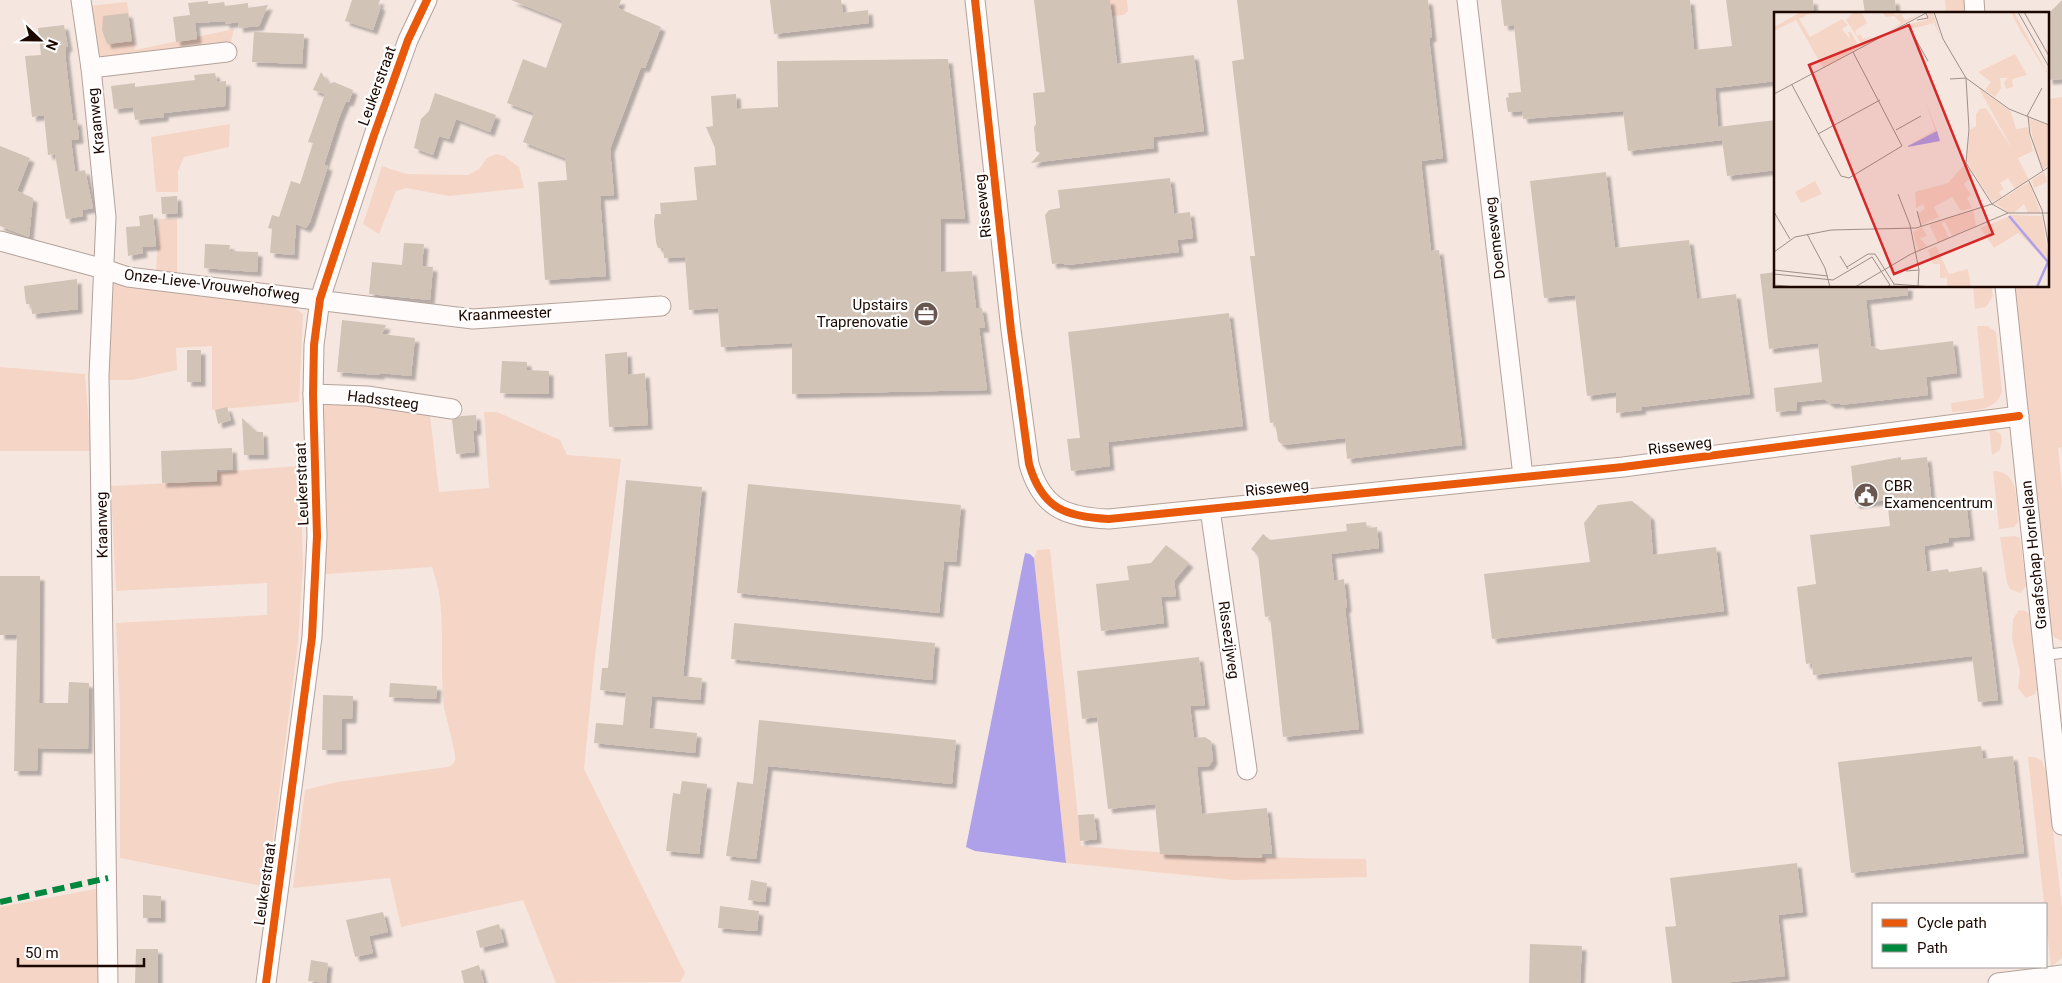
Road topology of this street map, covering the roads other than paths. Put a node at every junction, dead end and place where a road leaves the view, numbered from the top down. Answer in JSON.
{"nodes":[{"id":1,"x":81,"y":0,"type":"edge"},
{"id":2,"x":427,"y":0,"type":"edge"},
{"id":3,"x":975,"y":0,"type":"edge"},
{"id":4,"x":1467,"y":0,"type":"edge"},
{"id":5,"x":228,"y":52,"type":"dead end"},
{"id":6,"x":91,"y":68,"type":"junction"},
{"id":7,"x":0,"y":241,"type":"edge"},
{"id":8,"x":104,"y":268,"type":"junction"},
{"id":9,"x":2005,"y":288,"type":"edge"},
{"id":10,"x":320,"y":299,"type":"junction"},
{"id":11,"x":661,"y":306,"type":"dead end"},
{"id":12,"x":313,"y":394,"type":"junction"},
{"id":13,"x":452,"y":409,"type":"dead end"},
{"id":14,"x":2019,"y":416,"type":"junction"},
{"id":15,"x":1523,"y":476,"type":"junction"},
{"id":16,"x":1210,"y":509,"type":"junction"},
{"id":17,"x":2054,"y":654,"type":"edge"},
{"id":18,"x":2058,"y":750,"type":"edge"},
{"id":19,"x":1247,"y":770,"type":"dead end"},
{"id":20,"x":2062,"y":825,"type":"edge"},
{"id":21,"x":2062,"y":975,"type":"edge"},
{"id":22,"x":108,"y":983,"type":"edge"},
{"id":23,"x":266,"y":983,"type":"edge"},
{"id":24,"x":1998,"y":983,"type":"edge"}],
"edges":[{"from":1,"to":6,"type":"street","name":"Kraanweg"},
{"from":2,"to":10,"type":"street","name":"Leukerstraat"},
{"from":3,"to":16,"type":"street","name":"Risseweg"},
{"from":4,"to":15,"type":"street","name":"Doemesweg"},
{"from":5,"to":6,"type":"street","name":"Kraanweg"},
{"from":6,"to":8,"type":"street","name":"Kraanweg"},
{"from":7,"to":8,"type":"street","name":"Onze-Lieve-Vrouwehofweg"},
{"from":8,"to":10,"type":"street","name":"Onze-Lieve-Vrouwehofweg"},
{"from":8,"to":22,"type":"street","name":"Kraanweg"},
{"from":9,"to":14,"type":"street","name":"Graafschap Hornelaan"},
{"from":10,"to":11,"type":"street","name":"Kraanmeester"},
{"from":10,"to":12,"type":"street","name":"Leukerstraat"},
{"from":12,"to":13,"type":"street","name":"Hadssteeg"},
{"from":12,"to":23,"type":"street","name":"Leukerstraat"},
{"from":14,"to":15,"type":"street","name":"Risseweg"},
{"from":14,"to":17,"type":"street","name":"Graafschap Hornelaan"},
{"from":15,"to":16,"type":"street","name":"Risseweg"},
{"from":16,"to":19,"type":"street","name":"Rissezijweg"},
{"from":17,"to":18,"type":"street","name":"Graafschap Hornelaan"},
{"from":18,"to":20,"type":"street","name":"Graafschap Hornelaan"},
{"from":21,"to":24,"type":"street"}]}
